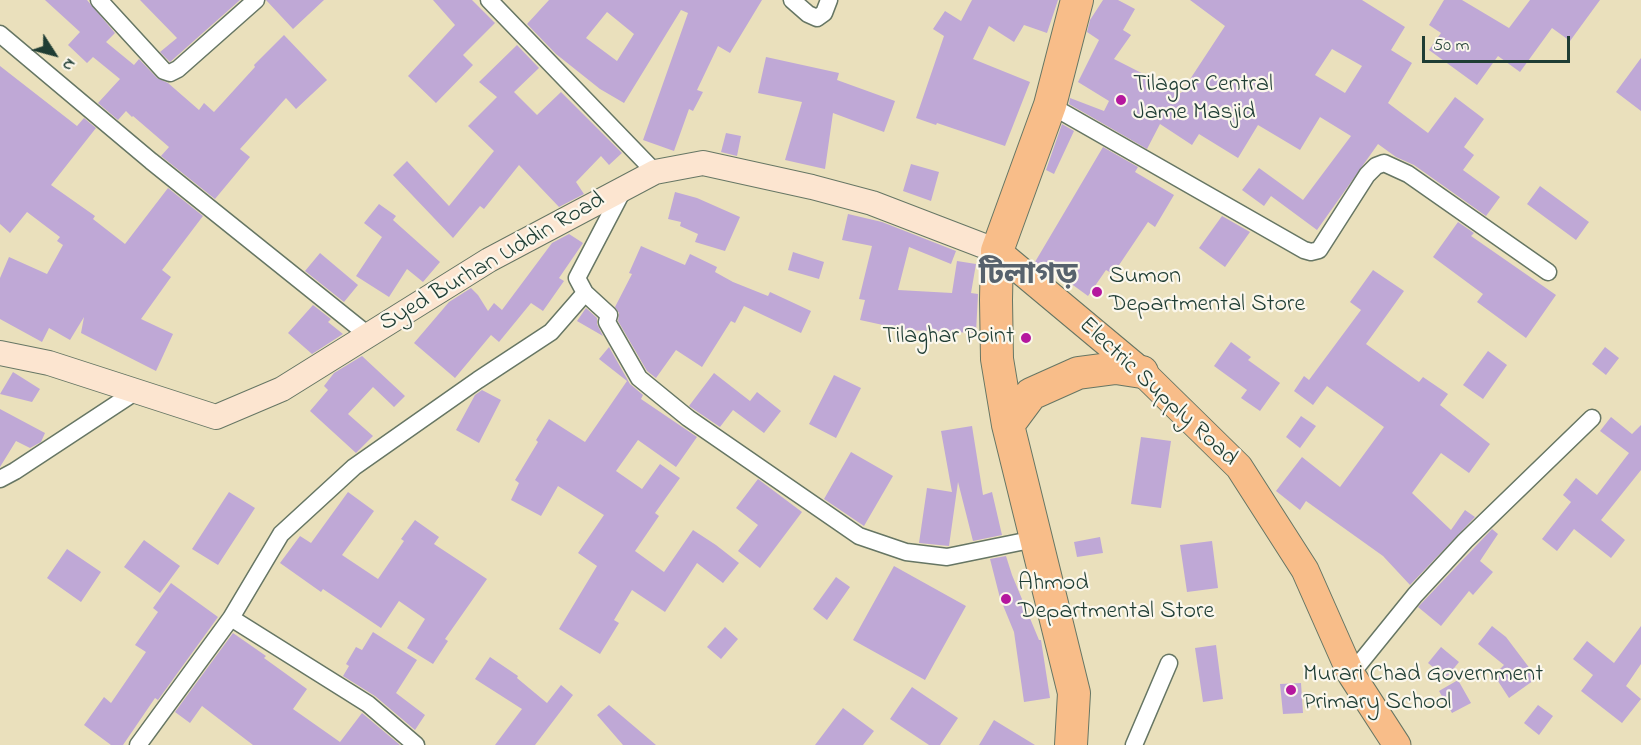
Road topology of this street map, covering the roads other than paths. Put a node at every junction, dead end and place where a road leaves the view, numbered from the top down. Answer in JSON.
{"nodes":[{"id":1,"x":99,"y":0,"type":"edge"},
{"id":2,"x":489,"y":0,"type":"edge"},
{"id":3,"x":792,"y":0,"type":"edge"},
{"id":4,"x":829,"y":0,"type":"edge"},
{"id":5,"x":1077,"y":0,"type":"edge"},
{"id":6,"x":244,"y":4,"type":"edge"},
{"id":7,"x":0,"y":34,"type":"edge"},
{"id":8,"x":1050,"y":105,"type":"junction"},
{"id":9,"x":655,"y":172,"type":"junction"},
{"id":10,"x":623,"y":189,"type":"junction"},
{"id":11,"x":997,"y":251,"type":"junction"},
{"id":12,"x":1548,"y":272,"type":"dead end"},
{"id":13,"x":585,"y":293,"type":"junction"},
{"id":14,"x":368,"y":335,"type":"junction"},
{"id":15,"x":0,"y":353,"type":"edge"},
{"id":16,"x":1142,"y":372,"type":"junction"},
{"id":17,"x":135,"y":392,"type":"junction"},
{"id":18,"x":1592,"y":418,"type":"dead end"},
{"id":19,"x":1008,"y":425,"type":"junction"},
{"id":20,"x":0,"y":479,"type":"edge"},
{"id":21,"x":1035,"y":539,"type":"junction"},
{"id":22,"x":231,"y":618,"type":"junction"},
{"id":23,"x":1169,"y":663,"type":"dead end"},
{"id":24,"x":1351,"y":674,"type":"junction"},
{"id":25,"x":138,"y":745,"type":"edge"},
{"id":26,"x":416,"y":745,"type":"edge"},
{"id":27,"x":1071,"y":745,"type":"edge"},
{"id":28,"x":1134,"y":745,"type":"edge"},
{"id":29,"x":1396,"y":745,"type":"edge"}],
"edges":[{"from":1,"to":6,"type":"street"},
{"from":2,"to":9,"type":"street"},
{"from":3,"to":4,"type":"street"},
{"from":5,"to":8,"type":"highway"},
{"from":7,"to":14,"type":"street"},
{"from":8,"to":11,"type":"highway"},
{"from":8,"to":12,"type":"street"},
{"from":9,"to":10,"type":"street","name":"Syed Burhan Uddin Road"},
{"from":9,"to":11,"type":"street","name":"Syed Burhan Uddin Road"},
{"from":10,"to":13,"type":"street"},
{"from":10,"to":14,"type":"street","name":"Syed Burhan Uddin Road"},
{"from":11,"to":16,"type":"main road","name":"Electric Supply Road"},
{"from":11,"to":19,"type":"highway"},
{"from":13,"to":21,"type":"street"},
{"from":13,"to":22,"type":"street"},
{"from":14,"to":17,"type":"street","name":"Syed Burhan Uddin Road"},
{"from":15,"to":17,"type":"street","name":"Syed Burhan Uddin Road"},
{"from":16,"to":19,"type":"highway"},
{"from":16,"to":24,"type":"main road","name":"Electric Supply Road"},
{"from":17,"to":20,"type":"street"},
{"from":18,"to":24,"type":"street"},
{"from":19,"to":21,"type":"highway"},
{"from":21,"to":27,"type":"highway"},
{"from":22,"to":25,"type":"street"},
{"from":22,"to":26,"type":"street"},
{"from":23,"to":28,"type":"street"},
{"from":24,"to":29,"type":"main road","name":"Electric Supply Road"}]}
